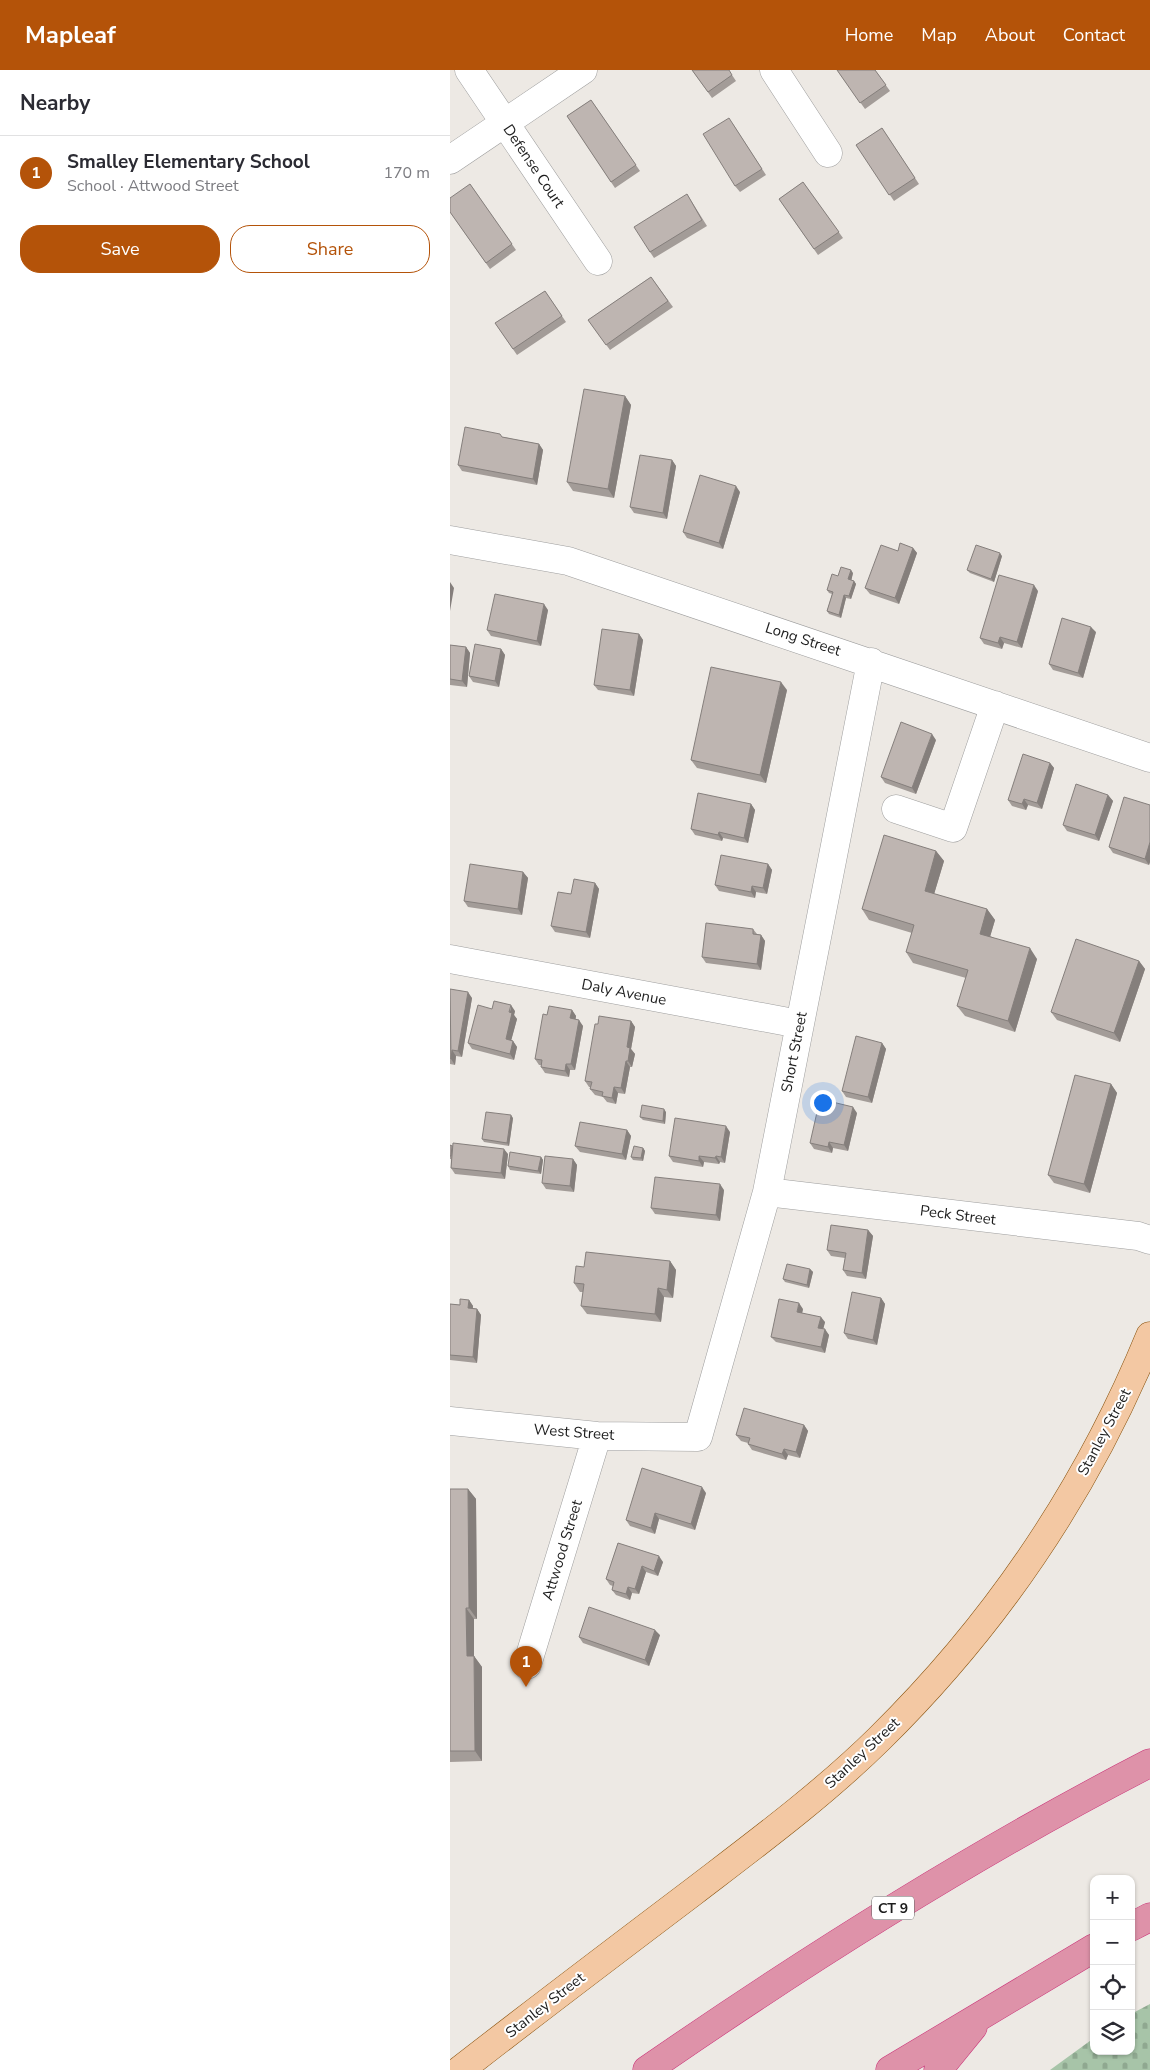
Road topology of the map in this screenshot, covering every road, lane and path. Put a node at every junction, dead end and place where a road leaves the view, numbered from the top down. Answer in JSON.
{"nodes":[{"id":1,"x":469,"y":70,"type":"edge"},
{"id":2,"x":583,"y":70,"type":"edge"},
{"id":3,"x":774,"y":70,"type":"edge"},
{"id":4,"x":505,"y":123,"type":"junction"},
{"id":5,"x":828,"y":152,"type":"dead end"},
{"id":6,"x":450,"y":160,"type":"edge"},
{"id":7,"x":598,"y":261,"type":"dead end"},
{"id":8,"x":450,"y":540,"type":"edge"},
{"id":9,"x":871,"y":662,"type":"junction"},
{"id":10,"x":995,"y":704,"type":"junction"},
{"id":11,"x":1150,"y":758,"type":"edge"},
{"id":12,"x":896,"y":809,"type":"dead end"},
{"id":13,"x":450,"y":959,"type":"edge"},
{"id":14,"x":799,"y":1024,"type":"junction"},
{"id":15,"x":767,"y":1192,"type":"junction"},
{"id":16,"x":1150,"y":1240,"type":"edge"},
{"id":17,"x":1150,"y":1336,"type":"edge"},
{"id":18,"x":450,"y":1421,"type":"edge"},
{"id":19,"x":597,"y":1436,"type":"junction"},
{"id":20,"x":698,"y":1437,"type":"joint"},
{"id":21,"x":527,"y":1665,"type":"dead end"},
{"id":22,"x":1150,"y":1763,"type":"edge"},
{"id":23,"x":1150,"y":1917,"type":"edge"},
{"id":24,"x":1135,"y":1925,"type":"edge"},
{"id":25,"x":1090,"y":1950,"type":"edge"},
{"id":26,"x":984,"y":2013,"type":"junction"},
{"id":27,"x":460,"y":2070,"type":"edge"},
{"id":28,"x":647,"y":2070,"type":"edge"},
{"id":29,"x":890,"y":2070,"type":"edge"},
{"id":30,"x":938,"y":2070,"type":"edge"}],
"edges":[{"from":1,"to":4,"type":"street","name":"Defense Court"},
{"from":2,"to":4,"type":"street"},
{"from":3,"to":5,"type":"street"},
{"from":4,"to":6,"type":"street"},
{"from":4,"to":7,"type":"street","name":"Defense Court"},
{"from":8,"to":9,"type":"street","name":"Long Street"},
{"from":9,"to":10,"type":"street","name":"Long Street"},
{"from":9,"to":14,"type":"street","name":"Short Street"},
{"from":10,"to":11,"type":"street","name":"Long Street"},
{"from":10,"to":12,"type":"street"},
{"from":13,"to":14,"type":"street","name":"Daly Avenue"},
{"from":14,"to":15,"type":"street","name":"Short Street"},
{"from":15,"to":16,"type":"street","name":"Peck Street"},
{"from":15,"to":20,"type":"street","name":"Short Street"},
{"from":17,"to":27,"type":"main road","name":"Stanley Street"},
{"from":18,"to":19,"type":"street","name":"West Street"},
{"from":19,"to":20,"type":"street","name":"West Street"},
{"from":19,"to":21,"type":"street","name":"Attwood Street"},
{"from":22,"to":28,"type":"highway","number":"CT 9"},
{"from":23,"to":24,"type":"highway"},
{"from":25,"to":26,"type":"highway"},
{"from":26,"to":29,"type":"highway"},
{"from":26,"to":30,"type":"highway"}]}
